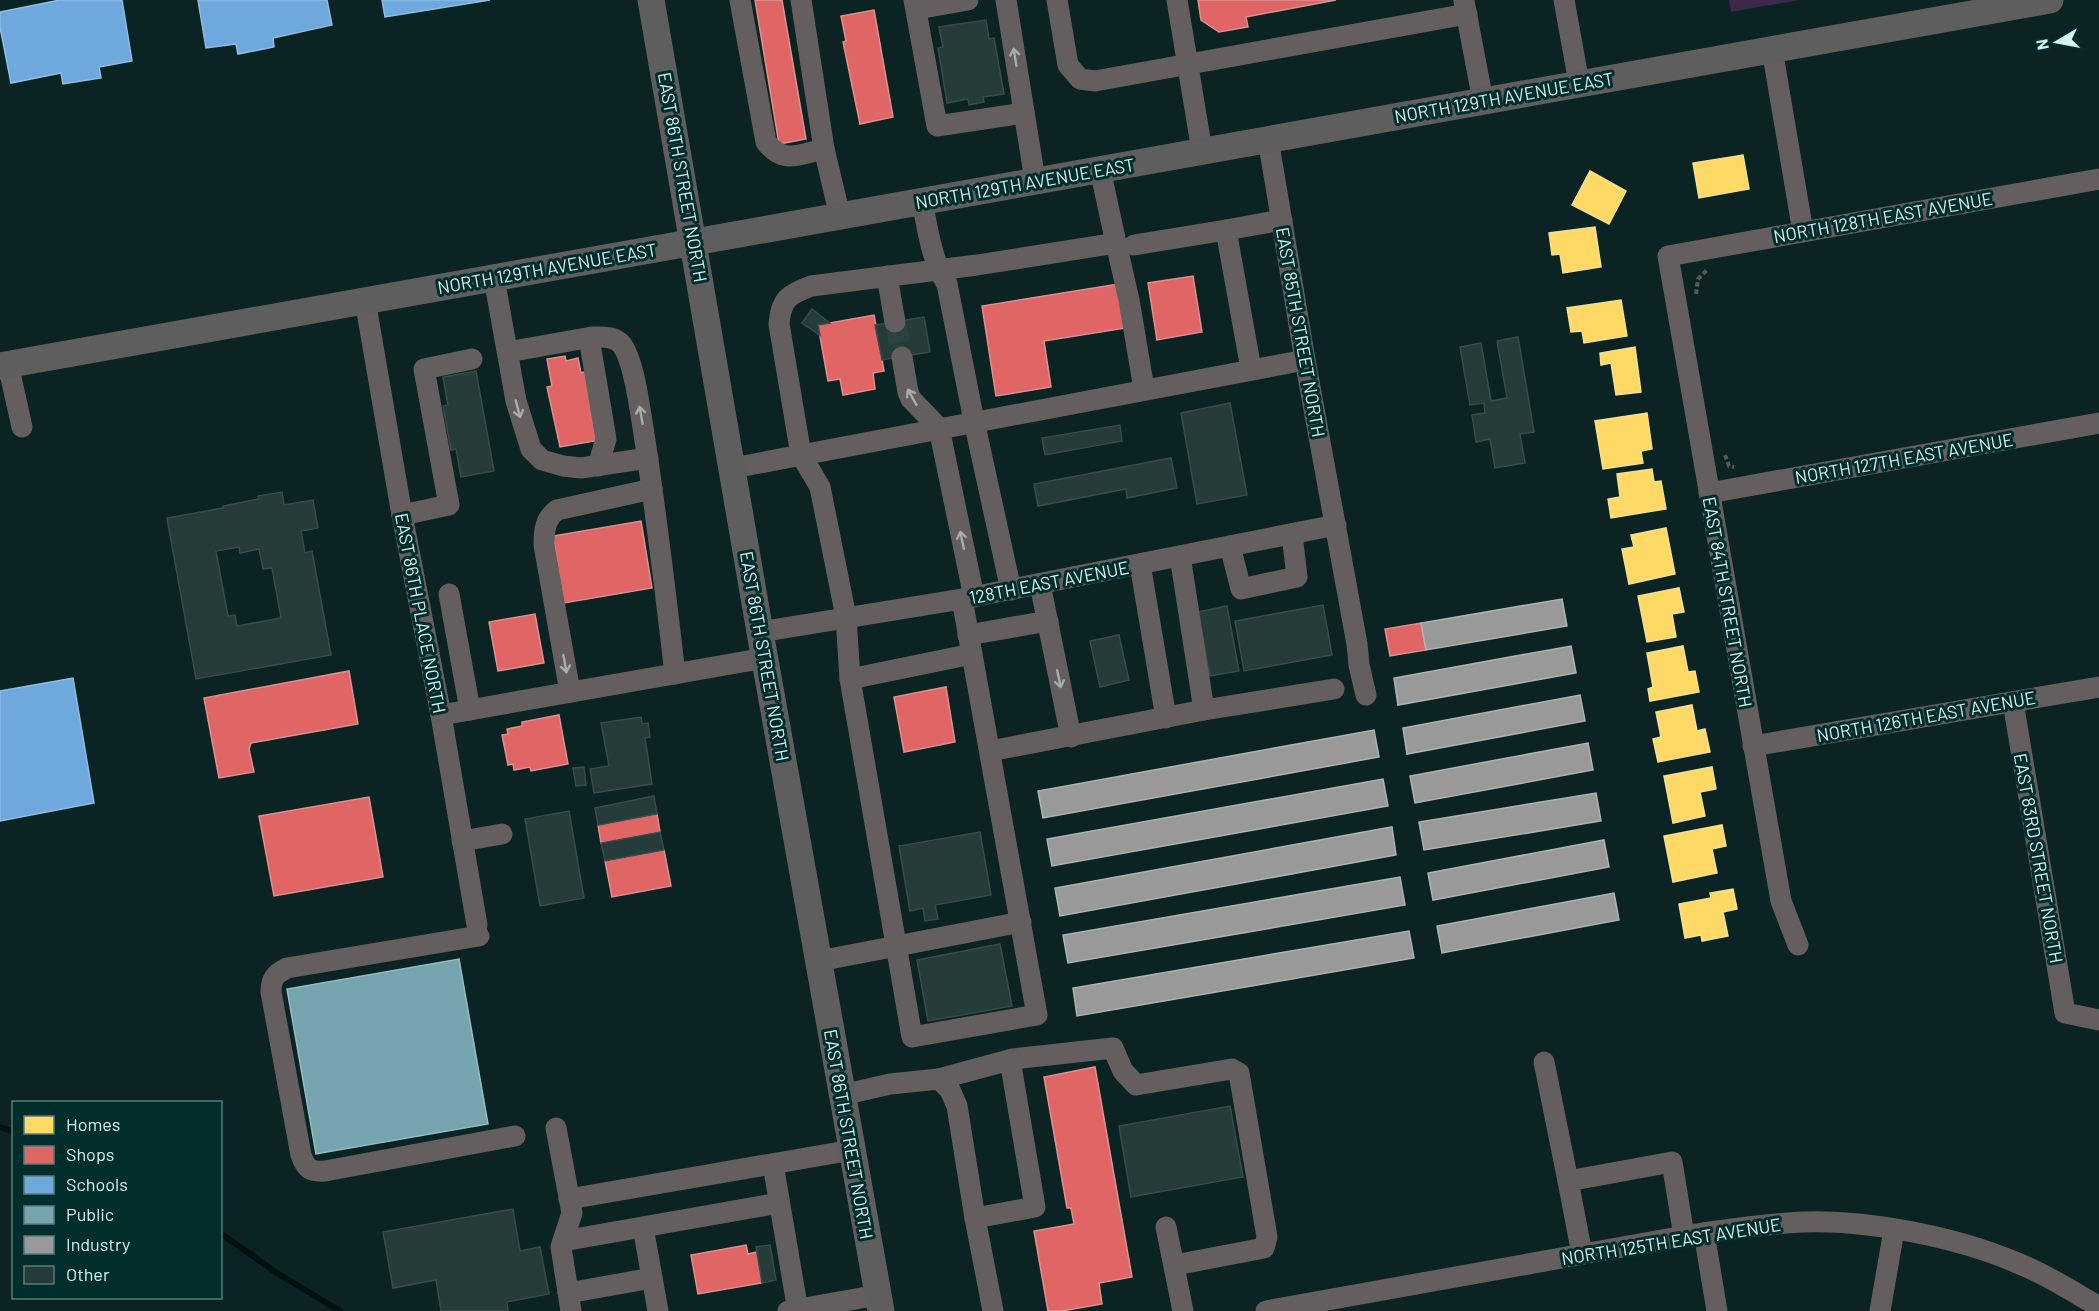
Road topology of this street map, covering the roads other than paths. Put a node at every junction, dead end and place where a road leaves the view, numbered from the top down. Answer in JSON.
{"nodes":[{"id":1,"x":651,"y":0,"type":"edge"},
{"id":2,"x":740,"y":0,"type":"edge"},
{"id":3,"x":801,"y":0,"type":"edge"},
{"id":4,"x":968,"y":0,"type":"edge"},
{"id":5,"x":1006,"y":0,"type":"edge"},
{"id":6,"x":1058,"y":0,"type":"edge"},
{"id":7,"x":1177,"y":0,"type":"edge"},
{"id":8,"x":1564,"y":0,"type":"edge"},
{"id":9,"x":2050,"y":0,"type":"edge"},
{"id":10,"x":916,"y":4,"type":"edge"},
{"id":11,"x":1465,"y":7,"type":"edge"},
{"id":12,"x":1772,"y":49,"type":"junction"},
{"id":13,"x":1188,"y":65,"type":"junction"},
{"id":14,"x":1579,"y":83,"type":"junction"},
{"id":15,"x":1483,"y":100,"type":"junction"},
{"id":16,"x":1024,"y":113,"type":"junction"},
{"id":17,"x":1268,"y":139,"type":"junction"},
{"id":18,"x":824,"y":149,"type":"junction"},
{"id":19,"x":1202,"y":151,"type":"junction"},
{"id":20,"x":1100,"y":169,"type":"junction"},
{"id":21,"x":2099,"y":178,"type":"edge"},
{"id":22,"x":1035,"y":180,"type":"junction"},
{"id":23,"x":922,"y":201,"type":"junction"},
{"id":24,"x":840,"y":216,"type":"junction"},
{"id":25,"x":1282,"y":220,"type":"junction"},
{"id":26,"x":1226,"y":230,"type":"junction"},
{"id":27,"x":1803,"y":232,"type":"junction"},
{"id":28,"x":694,"y":243,"type":"junction"},
{"id":29,"x":1125,"y":244,"type":"junction"},
{"id":30,"x":1668,"y":256,"type":"joint"},
{"id":31,"x":938,"y":270,"type":"junction"},
{"id":32,"x":887,"y":276,"type":"junction"},
{"id":33,"x":494,"y":278,"type":"junction"},
{"id":34,"x":365,"y":300,"type":"junction"},
{"id":35,"x":895,"y":322,"type":"tunnel mouth"},
{"id":36,"x":589,"y":338,"type":"junction"},
{"id":37,"x":508,"y":352,"type":"junction"},
{"id":38,"x":902,"y":357,"type":"tunnel mouth"},
{"id":39,"x":472,"y":359,"type":"dead end"},
{"id":40,"x":1305,"y":360,"type":"junction"},
{"id":41,"x":4,"y":365,"type":"edge"},
{"id":42,"x":1251,"y":369,"type":"junction"},
{"id":43,"x":1144,"y":389,"type":"junction"},
{"id":44,"x":974,"y":421,"type":"junction"},
{"id":45,"x":2099,"y":423,"type":"edge"},
{"id":46,"x":22,"y":428,"type":"dead end"},
{"id":47,"x":939,"y":428,"type":"junction"},
{"id":48,"x":801,"y":455,"type":"junction"},
{"id":49,"x":598,"y":466,"type":"junction"},
{"id":50,"x":733,"y":468,"type":"junction"},
{"id":51,"x":650,"y":473,"type":"junction"},
{"id":52,"x":1708,"y":493,"type":"junction"},
{"id":53,"x":402,"y":515,"type":"junction"},
{"id":54,"x":1336,"y":525,"type":"junction"},
{"id":55,"x":1292,"y":534,"type":"junction"},
{"id":56,"x":1230,"y":546,"type":"junction"},
{"id":57,"x":1180,"y":556,"type":"junction"},
{"id":58,"x":1140,"y":564,"type":"junction"},
{"id":59,"x":1040,"y":584,"type":"junction"},
{"id":60,"x":1011,"y":590,"type":"junction"},
{"id":61,"x":449,"y":594,"type":"dead end"},
{"id":62,"x":968,"y":598,"type":"junction"},
{"id":63,"x":846,"y":617,"type":"junction"},
{"id":64,"x":1047,"y":621,"type":"junction"},
{"id":65,"x":760,"y":632,"type":"junction"},
{"id":66,"x":970,"y":645,"type":"junction"},
{"id":67,"x":765,"y":658,"type":"junction"},
{"id":68,"x":675,"y":674,"type":"junction"},
{"id":69,"x":850,"y":679,"type":"junction"},
{"id":70,"x":2099,"y":687,"type":"edge"},
{"id":71,"x":1334,"y":689,"type":"dead end"},
{"id":72,"x":570,"y":692,"type":"junction"},
{"id":73,"x":1366,"y":695,"type":"dead end"},
{"id":74,"x":2013,"y":702,"type":"junction"},
{"id":75,"x":470,"y":710,"type":"junction"},
{"id":76,"x":1204,"y":710,"type":"junction"},
{"id":77,"x":441,"y":715,"type":"junction"},
{"id":78,"x":1166,"y":718,"type":"junction"},
{"id":79,"x":1071,"y":737,"type":"junction"},
{"id":80,"x":1754,"y":746,"type":"junction"},
{"id":81,"x":990,"y":751,"type":"junction"},
{"id":82,"x":502,"y":834,"type":"dead end"},
{"id":83,"x":462,"y":841,"type":"junction"},
{"id":84,"x":1021,"y":922,"type":"junction"},
{"id":85,"x":896,"y":945,"type":"junction"},
{"id":86,"x":1798,"y":945,"type":"dead end"},
{"id":87,"x":819,"y":961,"type":"junction"},
{"id":88,"x":2099,"y":1020,"type":"edge"},
{"id":89,"x":1010,"y":1060,"type":"junction"},
{"id":90,"x":1544,"y":1062,"type":"dead end"},
{"id":91,"x":939,"y":1079,"type":"junction"},
{"id":92,"x":842,"y":1095,"type":"junction"},
{"id":93,"x":556,"y":1128,"type":"dead end"},
{"id":94,"x":515,"y":1136,"type":"dead end"},
{"id":95,"x":852,"y":1150,"type":"junction"},
{"id":96,"x":773,"y":1164,"type":"junction"},
{"id":97,"x":1568,"y":1181,"type":"junction"},
{"id":98,"x":569,"y":1199,"type":"junction"},
{"id":99,"x":780,"y":1203,"type":"junction"},
{"id":100,"x":975,"y":1218,"type":"junction"},
{"id":101,"x":643,"y":1227,"type":"junction"},
{"id":102,"x":1166,"y":1227,"type":"dead end"},
{"id":103,"x":1894,"y":1230,"type":"junction"},
{"id":104,"x":1694,"y":1235,"type":"junction"},
{"id":105,"x":563,"y":1241,"type":"junction"},
{"id":106,"x":1582,"y":1254,"type":"junction"},
{"id":107,"x":1175,"y":1265,"type":"junction"},
{"id":108,"x":652,"y":1278,"type":"junction"},
{"id":109,"x":570,"y":1302,"type":"edge"},
{"id":110,"x":879,"y":1303,"type":"edge"},
{"id":111,"x":2099,"y":1307,"type":"edge"},
{"id":112,"x":795,"y":1310,"type":"edge"},
{"id":113,"x":658,"y":1311,"type":"edge"},
{"id":114,"x":993,"y":1311,"type":"edge"},
{"id":115,"x":1183,"y":1311,"type":"edge"},
{"id":116,"x":1266,"y":1311,"type":"edge"},
{"id":117,"x":1717,"y":1311,"type":"edge"},
{"id":118,"x":1880,"y":1311,"type":"edge"}],
"edges":[{"from":1,"to":28,"type":"main road","name":"EAST 86TH STREET NORTH"},
{"from":2,"to":18,"type":"street"},
{"from":3,"to":18,"type":"street"},
{"from":4,"to":10,"type":"street"},
{"from":16,"to":5,"type":"street","one_way":true},
{"from":6,"to":13,"type":"street"},
{"from":7,"to":13,"type":"street"},
{"from":8,"to":14,"type":"street"},
{"from":9,"to":12,"type":"main road","name":"NORTH 129TH AVENUE EAST"},
{"from":10,"to":16,"type":"street"},
{"from":11,"to":13,"type":"street"},
{"from":11,"to":15,"type":"street"},
{"from":12,"to":14,"type":"main road","name":"NORTH 129TH AVENUE EAST"},
{"from":12,"to":27,"type":"street"},
{"from":13,"to":19,"type":"street"},
{"from":14,"to":15,"type":"main road","name":"NORTH 129TH AVENUE EAST"},
{"from":15,"to":17,"type":"main road","name":"NORTH 129TH AVENUE EAST"},
{"from":16,"to":22,"type":"street"},
{"from":17,"to":19,"type":"main road","name":"NORTH 129TH AVENUE EAST"},
{"from":17,"to":25,"type":"street","name":"EAST 85TH STREET NORTH"},
{"from":18,"to":24,"type":"street"},
{"from":19,"to":20,"type":"main road","name":"NORTH 129TH AVENUE EAST"},
{"from":20,"to":22,"type":"main road","name":"NORTH 129TH AVENUE EAST"},
{"from":20,"to":29,"type":"street"},
{"from":21,"to":27,"type":"street","name":"NORTH 128TH EAST AVENUE"},
{"from":22,"to":23,"type":"main road","name":"NORTH 129TH AVENUE EAST"},
{"from":23,"to":24,"type":"main road","name":"NORTH 129TH AVENUE EAST"},
{"from":23,"to":31,"type":"street"},
{"from":24,"to":28,"type":"main road","name":"NORTH 129TH AVENUE EAST"},
{"from":25,"to":26,"type":"street"},
{"from":25,"to":40,"type":"street","name":"EAST 85TH STREET NORTH"},
{"from":26,"to":29,"type":"street"},
{"from":26,"to":42,"type":"street"},
{"from":27,"to":30,"type":"street","name":"NORTH 128TH EAST AVENUE"},
{"from":28,"to":33,"type":"main road","name":"NORTH 129TH AVENUE EAST"},
{"from":28,"to":50,"type":"main road","name":"EAST 86TH STREET NORTH"},
{"from":29,"to":31,"type":"street"},
{"from":29,"to":43,"type":"street"},
{"from":30,"to":52,"type":"street","name":"EAST 84TH STREET NORTH"},
{"from":31,"to":32,"type":"street"},
{"from":31,"to":44,"type":"street"},
{"from":32,"to":35,"type":"street"},
{"from":32,"to":48,"type":"street"},
{"from":33,"to":34,"type":"main road","name":"NORTH 129TH AVENUE EAST"},
{"from":33,"to":37,"type":"street"},
{"from":34,"to":41,"type":"main road","name":"NORTH 129TH AVENUE EAST"},
{"from":34,"to":53,"type":"street","name":"EAST 86TH PLACE NORTH"},
{"from":36,"to":37,"type":"street"},
{"from":36,"to":49,"type":"street"},
{"from":51,"to":36,"type":"street","one_way":true},
{"from":37,"to":49,"type":"street","one_way":true},
{"from":47,"to":38,"type":"street","one_way":true},
{"from":39,"to":53,"type":"street"},
{"from":40,"to":42,"type":"street"},
{"from":40,"to":54,"type":"street","name":"EAST 85TH STREET NORTH"},
{"from":41,"to":46,"type":"street"},
{"from":42,"to":43,"type":"street"},
{"from":43,"to":44,"type":"street"},
{"from":44,"to":47,"type":"street"},
{"from":44,"to":60,"type":"street"},
{"from":45,"to":52,"type":"street","name":"NORTH 127TH EAST AVENUE"},
{"from":47,"to":48,"type":"street"},
{"from":62,"to":47,"type":"street","one_way":true},
{"from":48,"to":50,"type":"street"},
{"from":48,"to":63,"type":"street"},
{"from":49,"to":51,"type":"street"},
{"from":50,"to":65,"type":"main road","name":"EAST 86TH STREET NORTH"},
{"from":51,"to":68,"type":"street"},
{"from":51,"to":72,"type":"street","one_way":true},
{"from":52,"to":80,"type":"street","name":"EAST 84TH STREET NORTH"},
{"from":53,"to":77,"type":"street","name":"EAST 86TH PLACE NORTH"},
{"from":54,"to":55,"type":"street","name":"128TH EAST AVENUE"},
{"from":54,"to":73,"type":"street","name":"EAST 85TH STREET NORTH"},
{"from":55,"to":56,"type":"street","name":"128TH EAST AVENUE"},
{"from":55,"to":56,"type":"street"},
{"from":56,"to":57,"type":"street","name":"128TH EAST AVENUE"},
{"from":57,"to":58,"type":"street","name":"128TH EAST AVENUE"},
{"from":57,"to":76,"type":"street"},
{"from":58,"to":59,"type":"street","name":"128TH EAST AVENUE"},
{"from":58,"to":78,"type":"street"},
{"from":59,"to":60,"type":"street","name":"128TH EAST AVENUE"},
{"from":59,"to":64,"type":"street"},
{"from":60,"to":62,"type":"street","name":"128TH EAST AVENUE"},
{"from":61,"to":75,"type":"street"},
{"from":62,"to":63,"type":"street","name":"128TH EAST AVENUE"},
{"from":62,"to":66,"type":"street"},
{"from":63,"to":65,"type":"street","name":"128TH EAST AVENUE"},
{"from":63,"to":69,"type":"street"},
{"from":64,"to":66,"type":"street"},
{"from":64,"to":79,"type":"street","one_way":true},
{"from":65,"to":67,"type":"main road","name":"EAST 86TH STREET NORTH"},
{"from":66,"to":69,"type":"street"},
{"from":66,"to":81,"type":"street"},
{"from":67,"to":68,"type":"street"},
{"from":67,"to":87,"type":"main road","name":"EAST 86TH STREET NORTH"},
{"from":68,"to":72,"type":"street"},
{"from":69,"to":85,"type":"street"},
{"from":70,"to":74,"type":"street","name":"NORTH 126TH EAST AVENUE"},
{"from":71,"to":76,"type":"street"},
{"from":72,"to":75,"type":"street"},
{"from":74,"to":80,"type":"street","name":"NORTH 126TH EAST AVENUE"},
{"from":74,"to":88,"type":"street","name":"EAST 83RD STREET NORTH"},
{"from":75,"to":77,"type":"street"},
{"from":76,"to":78,"type":"street"},
{"from":77,"to":83,"type":"street","name":"EAST 86TH PLACE NORTH"},
{"from":78,"to":79,"type":"street"},
{"from":79,"to":81,"type":"street"},
{"from":80,"to":86,"type":"street","name":"EAST 84TH STREET NORTH"},
{"from":81,"to":84,"type":"street"},
{"from":82,"to":83,"type":"street"},
{"from":83,"to":94,"type":"street","name":"EAST 86TH PLACE NORTH"},
{"from":84,"to":85,"type":"street"},
{"from":84,"to":85,"type":"street"},
{"from":85,"to":87,"type":"street"},
{"from":87,"to":92,"type":"main road","name":"EAST 86TH STREET NORTH"},
{"from":89,"to":91,"type":"street"},
{"from":89,"to":100,"type":"street"},
{"from":89,"to":107,"type":"street"},
{"from":90,"to":97,"type":"street"},
{"from":91,"to":92,"type":"street"},
{"from":91,"to":100,"type":"street"},
{"from":92,"to":95,"type":"main road","name":"EAST 86TH STREET NORTH"},
{"from":93,"to":98,"type":"street"},
{"from":95,"to":96,"type":"street"},
{"from":95,"to":110,"type":"main road","name":"EAST 86TH STREET NORTH"},
{"from":96,"to":98,"type":"street"},
{"from":96,"to":99,"type":"street"},
{"from":97,"to":104,"type":"street"},
{"from":97,"to":106,"type":"street"},
{"from":98,"to":105,"type":"street"},
{"from":99,"to":101,"type":"street"},
{"from":99,"to":112,"type":"street"},
{"from":100,"to":114,"type":"street"},
{"from":101,"to":105,"type":"street"},
{"from":101,"to":108,"type":"street"},
{"from":102,"to":107,"type":"street"},
{"from":103,"to":104,"type":"street","name":"NORTH 125TH EAST AVENUE"},
{"from":103,"to":111,"type":"street","name":"NORTH 125TH EAST AVENUE"},
{"from":103,"to":118,"type":"street"},
{"from":104,"to":106,"type":"street","name":"NORTH 125TH EAST AVENUE"},
{"from":104,"to":117,"type":"street"},
{"from":105,"to":109,"type":"street"},
{"from":106,"to":116,"type":"street","name":"NORTH 125TH EAST AVENUE"},
{"from":107,"to":115,"type":"street"},
{"from":108,"to":109,"type":"street"},
{"from":108,"to":113,"type":"street"},
{"from":110,"to":112,"type":"street"}]}
